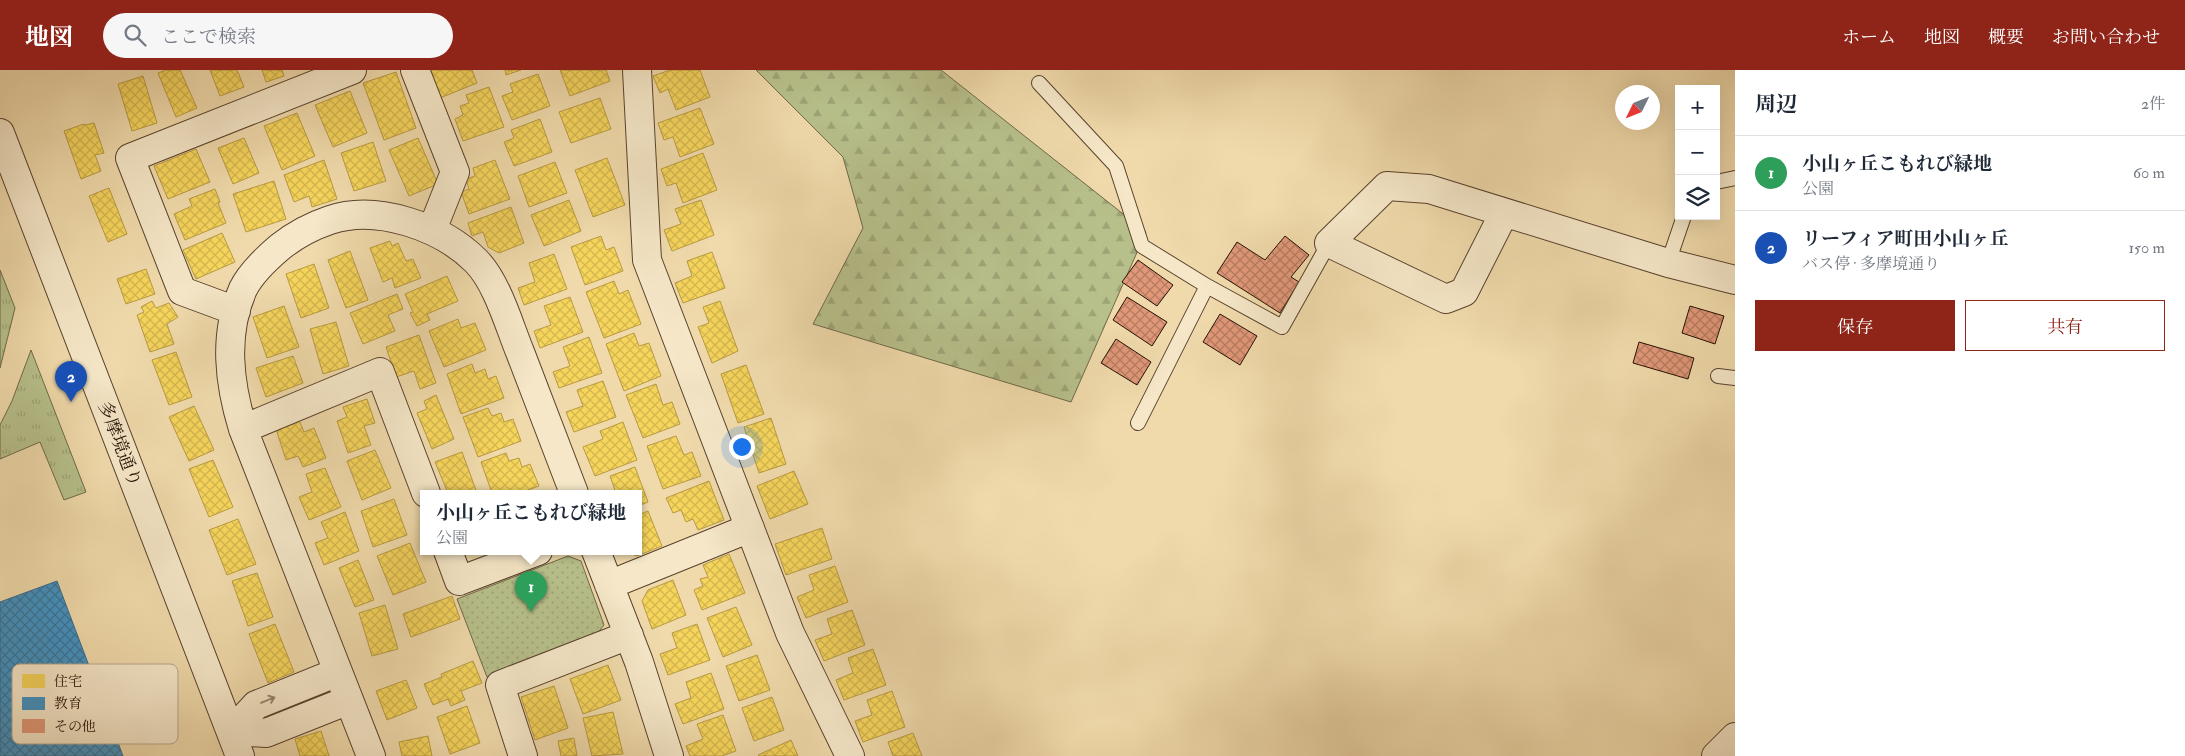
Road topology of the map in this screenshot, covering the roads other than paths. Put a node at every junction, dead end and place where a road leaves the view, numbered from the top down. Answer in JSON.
{"nodes":[{"id":1,"x":352,"y":70,"type":"edge"},
{"id":2,"x":416,"y":70,"type":"edge"},
{"id":3,"x":638,"y":70,"type":"edge"},
{"id":4,"x":1039,"y":83,"type":"dead end"},
{"id":5,"x":0,"y":133,"type":"edge"},
{"id":6,"x":1735,"y":178,"type":"edge"},
{"id":7,"x":1720,"y":181,"type":"edge"},
{"id":8,"x":1504,"y":213,"type":"junction"},
{"id":9,"x":1683,"y":220,"type":"edge"},
{"id":10,"x":432,"y":230,"type":"junction"},
{"id":11,"x":1329,"y":243,"type":"junction"},
{"id":12,"x":1668,"y":263,"type":"junction"},
{"id":13,"x":1735,"y":280,"type":"edge"},
{"id":14,"x":1207,"y":286,"type":"junction"},
{"id":15,"x":236,"y":310,"type":"junction"},
{"id":16,"x":1718,"y":376,"type":"dead end"},
{"id":17,"x":1735,"y":378,"type":"edge"},
{"id":18,"x":1138,"y":423,"type":"dead end"},
{"id":19,"x":243,"y":429,"type":"junction"},
{"id":20,"x":425,"y":490,"type":"edge"},
{"id":21,"x":573,"y":490,"type":"edge"},
{"id":22,"x":750,"y":528,"type":"junction"},
{"id":23,"x":449,"y":555,"type":"edge"},
{"id":24,"x":527,"y":555,"type":"edge"},
{"id":25,"x":598,"y":555,"type":"edge"},
{"id":26,"x":609,"y":585,"type":"junction"},
{"id":27,"x":629,"y":635,"type":"junction"},
{"id":28,"x":338,"y":672,"type":"junction"},
{"id":29,"x":350,"y":700,"type":"junction"},
{"id":30,"x":1735,"y":737,"type":"edge"},
{"id":31,"x":236,"y":744,"type":"edge"},
{"id":32,"x":371,"y":756,"type":"edge"},
{"id":33,"x":523,"y":756,"type":"edge"},
{"id":34,"x":669,"y":756,"type":"edge"},
{"id":35,"x":850,"y":756,"type":"edge"},
{"id":36,"x":1716,"y":756,"type":"edge"}],
"edges":[{"from":1,"to":15,"type":"street"},
{"from":2,"to":10,"type":"street"},
{"from":3,"to":22,"type":"street"},
{"from":4,"to":14,"type":"lane"},
{"from":5,"to":31,"type":"street","name":"多摩境通り"},
{"from":6,"to":7,"type":"lane"},
{"from":8,"to":11,"type":"street"},
{"from":8,"to":11,"type":"street"},
{"from":8,"to":12,"type":"street"},
{"from":9,"to":12,"type":"lane"},
{"from":10,"to":15,"type":"street"},
{"from":10,"to":21,"type":"street"},
{"from":11,"to":14,"type":"lane"},
{"from":12,"to":13,"type":"street"},
{"from":14,"to":18,"type":"lane"},
{"from":15,"to":19,"type":"street"},
{"from":16,"to":17,"type":"lane"},
{"from":19,"to":20,"type":"street"},
{"from":19,"to":28,"type":"street"},
{"from":22,"to":26,"type":"street"},
{"from":22,"to":35,"type":"street"},
{"from":23,"to":24,"type":"street"},
{"from":25,"to":26,"type":"street"},
{"from":26,"to":27,"type":"street"},
{"from":27,"to":33,"type":"street"},
{"from":27,"to":34,"type":"street"},
{"from":28,"to":29,"type":"street"},
{"from":31,"to":28,"type":"street","one_way":true},
{"from":29,"to":31,"type":"street"},
{"from":29,"to":32,"type":"street"},
{"from":30,"to":36,"type":"street"}]}
